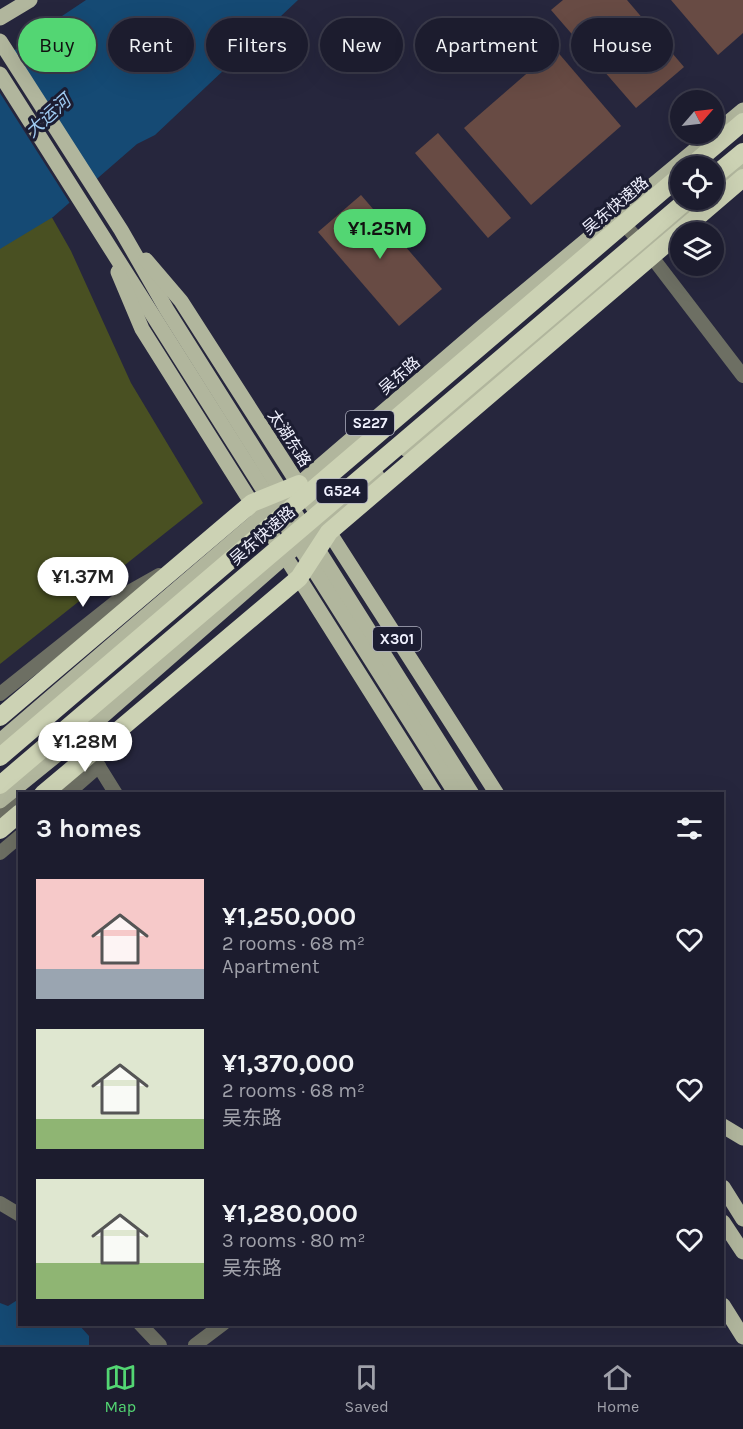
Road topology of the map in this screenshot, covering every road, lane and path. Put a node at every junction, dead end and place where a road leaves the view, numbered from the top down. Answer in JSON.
{"nodes":[{"id":1,"x":16,"y":0,"type":"edge"},
{"id":2,"x":30,"y":0,"type":"edge"},
{"id":3,"x":0,"y":10,"type":"edge"},
{"id":4,"x":0,"y":18,"type":"edge"},
{"id":5,"x":0,"y":41,"type":"edge"},
{"id":6,"x":0,"y":74,"type":"edge"},
{"id":7,"x":743,"y":110,"type":"edge"},
{"id":8,"x":743,"y":122,"type":"edge"},
{"id":9,"x":743,"y":152,"type":"edge"},
{"id":10,"x":703,"y":156,"type":"edge"},
{"id":11,"x":743,"y":166,"type":"edge"},
{"id":12,"x":724,"y":168,"type":"edge"},
{"id":13,"x":743,"y":178,"type":"edge"},
{"id":14,"x":724,"y":182,"type":"edge"},
{"id":15,"x":670,"y":184,"type":"edge"},
{"id":16,"x":675,"y":210,"type":"edge"},
{"id":17,"x":691,"y":210,"type":"edge"},
{"id":18,"x":617,"y":216,"type":"junction"},
{"id":19,"x":121,"y":230,"type":"junction"},
{"id":20,"x":104,"y":238,"type":"junction"},
{"id":21,"x":645,"y":248,"type":"junction"},
{"id":22,"x":743,"y":376,"type":"edge"},
{"id":23,"x":299,"y":484,"type":"junction"},
{"id":24,"x":257,"y":510,"type":"junction"},
{"id":25,"x":326,"y":527,"type":"junction"},
{"id":26,"x":285,"y":555,"type":"junction"},
{"id":27,"x":189,"y":557,"type":"junction"},
{"id":28,"x":299,"y":578,"type":"junction"},
{"id":29,"x":0,"y":694,"type":"edge"},
{"id":30,"x":0,"y":717,"type":"edge"},
{"id":31,"x":80,"y":736,"type":"junction"},
{"id":32,"x":0,"y":741,"type":"edge"},
{"id":33,"x":0,"y":757,"type":"edge"},
{"id":34,"x":99,"y":766,"type":"junction"},
{"id":35,"x":0,"y":785,"type":"edge"},
{"id":36,"x":20,"y":792,"type":"edge"},
{"id":37,"x":45,"y":792,"type":"edge"},
{"id":38,"x":69,"y":792,"type":"edge"},
{"id":39,"x":115,"y":792,"type":"edge"},
{"id":40,"x":434,"y":792,"type":"edge"},
{"id":41,"x":455,"y":792,"type":"edge"},
{"id":42,"x":471,"y":792,"type":"edge"},
{"id":43,"x":496,"y":792,"type":"edge"},
{"id":44,"x":18,"y":794,"type":"edge"},
{"id":45,"x":0,"y":801,"type":"edge"},
{"id":46,"x":0,"y":811,"type":"edge"},
{"id":47,"x":18,"y":815,"type":"edge"},
{"id":48,"x":0,"y":830,"type":"edge"},
{"id":49,"x":18,"y":838,"type":"edge"},
{"id":50,"x":0,"y":853,"type":"edge"},
{"id":51,"x":725,"y":1128,"type":"edge"},
{"id":52,"x":743,"y":1138,"type":"edge"},
{"id":53,"x":724,"y":1189,"type":"edge"},
{"id":54,"x":0,"y":1203,"type":"edge"},
{"id":55,"x":18,"y":1214,"type":"edge"},
{"id":56,"x":743,"y":1219,"type":"edge"},
{"id":57,"x":724,"y":1224,"type":"edge"},
{"id":58,"x":743,"y":1252,"type":"edge"},
{"id":59,"x":724,"y":1307,"type":"edge"},
{"id":60,"x":142,"y":1326,"type":"edge"},
{"id":61,"x":220,"y":1326,"type":"edge"},
{"id":62,"x":743,"y":1336,"type":"edge"},
{"id":63,"x":160,"y":1345,"type":"edge"},
{"id":64,"x":195,"y":1345,"type":"edge"}],
"edges":[{"from":1,"to":3,"type":"main road"},
{"from":2,"to":4,"type":"main road"},
{"from":5,"to":19,"type":"main road","name":"太湖东路"},
{"from":6,"to":20,"type":"main road"},
{"from":7,"to":18,"type":"main road","name":"吴东路","number":"S227"},
{"from":8,"to":10,"type":"highway"},
{"from":9,"to":12,"type":"highway"},
{"from":11,"to":14,"type":"main road"},
{"from":13,"to":25,"type":"highway"},
{"from":15,"to":33,"type":"highway","name":"吴东快速路","number":"G524"},
{"from":16,"to":35,"type":"highway","name":"吴东快速路","number":"G524"},
{"from":17,"to":21,"type":"main road","number":"S227"},
{"from":18,"to":21,"type":"street"},
{"from":18,"to":23,"type":"main road","name":"吴东路","number":"S227"},
{"from":19,"to":23,"type":"main road","name":"太湖东路"},
{"from":19,"to":42,"type":"main road","name":"太湖东路"},
{"from":20,"to":24,"type":"main road"},
{"from":20,"to":41,"type":"main road"},
{"from":21,"to":22,"type":"street"},
{"from":21,"to":25,"type":"main road","number":"S227"},
{"from":23,"to":24,"type":"highway"},
{"from":23,"to":25,"type":"main road","name":"太湖东路","number":"X301"},
{"from":24,"to":26,"type":"main road","number":"X301"},
{"from":24,"to":27,"type":"highway"},
{"from":24,"to":32,"type":"main road"},
{"from":25,"to":26,"type":"main road","number":"S227"},
{"from":25,"to":28,"type":"highway"},
{"from":25,"to":43,"type":"main road","name":"太湖东路","number":"X301"},
{"from":26,"to":28,"type":"main road","number":"X301"},
{"from":26,"to":31,"type":"main road","number":"S227"},
{"from":27,"to":29,"type":"street"},
{"from":27,"to":30,"type":"highway"},
{"from":28,"to":37,"type":"highway"},
{"from":28,"to":40,"type":"main road","number":"X301"},
{"from":31,"to":34,"type":"street"},
{"from":31,"to":36,"type":"street"},
{"from":31,"to":45,"type":"main road","number":"S227"},
{"from":34,"to":38,"type":"street"},
{"from":34,"to":39,"type":"street"},
{"from":44,"to":46,"type":"street"},
{"from":47,"to":48,"type":"highway"},
{"from":49,"to":50,"type":"street"},
{"from":51,"to":52,"type":"main road"},
{"from":53,"to":56,"type":"main road"},
{"from":54,"to":55,"type":"street"},
{"from":57,"to":58,"type":"main road"},
{"from":59,"to":62,"type":"main road"},
{"from":60,"to":63,"type":"street"},
{"from":61,"to":64,"type":"street"}]}
